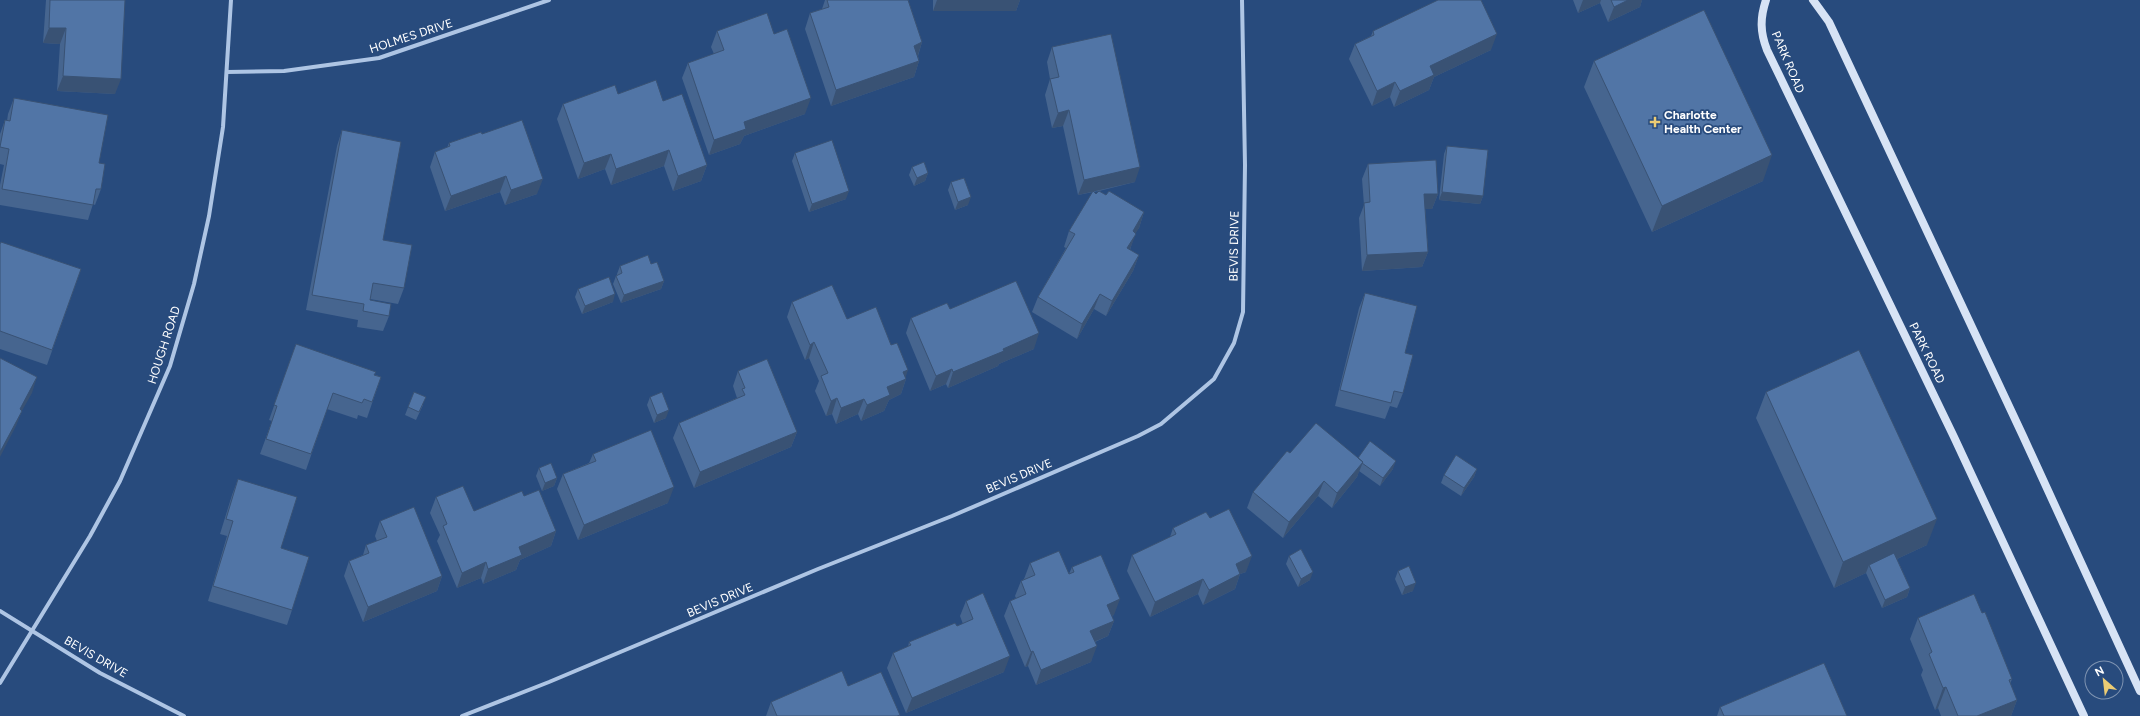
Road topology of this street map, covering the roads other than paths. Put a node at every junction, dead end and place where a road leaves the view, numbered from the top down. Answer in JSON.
{"nodes":[{"id":1,"x":231,"y":0,"type":"edge"},
{"id":2,"x":549,"y":0,"type":"edge"},
{"id":3,"x":1242,"y":0,"type":"edge"},
{"id":4,"x":1766,"y":0,"type":"edge"},
{"id":5,"x":1813,"y":0,"type":"edge"},
{"id":6,"x":227,"y":72,"type":"junction"},
{"id":7,"x":0,"y":611,"type":"edge"},
{"id":8,"x":32,"y":631,"type":"junction"},
{"id":9,"x":0,"y":683,"type":"edge"},
{"id":10,"x":2140,"y":691,"type":"edge"},
{"id":11,"x":184,"y":716,"type":"edge"},
{"id":12,"x":462,"y":716,"type":"edge"},
{"id":13,"x":2084,"y":716,"type":"edge"}],
"edges":[{"from":1,"to":6,"type":"street","name":"HOUGH ROAD"},
{"from":2,"to":6,"type":"street","name":"HOLMES DRIVE"},
{"from":3,"to":12,"type":"street","name":"BEVIS DRIVE"},
{"from":4,"to":13,"type":"main road","name":"PARK ROAD"},
{"from":5,"to":10,"type":"main road"},
{"from":6,"to":8,"type":"street","name":"HOUGH ROAD"},
{"from":7,"to":8,"type":"street","name":"BEVIS DRIVE"},
{"from":8,"to":9,"type":"street","name":"HOUGH ROAD"},
{"from":8,"to":11,"type":"street","name":"BEVIS DRIVE"}]}
